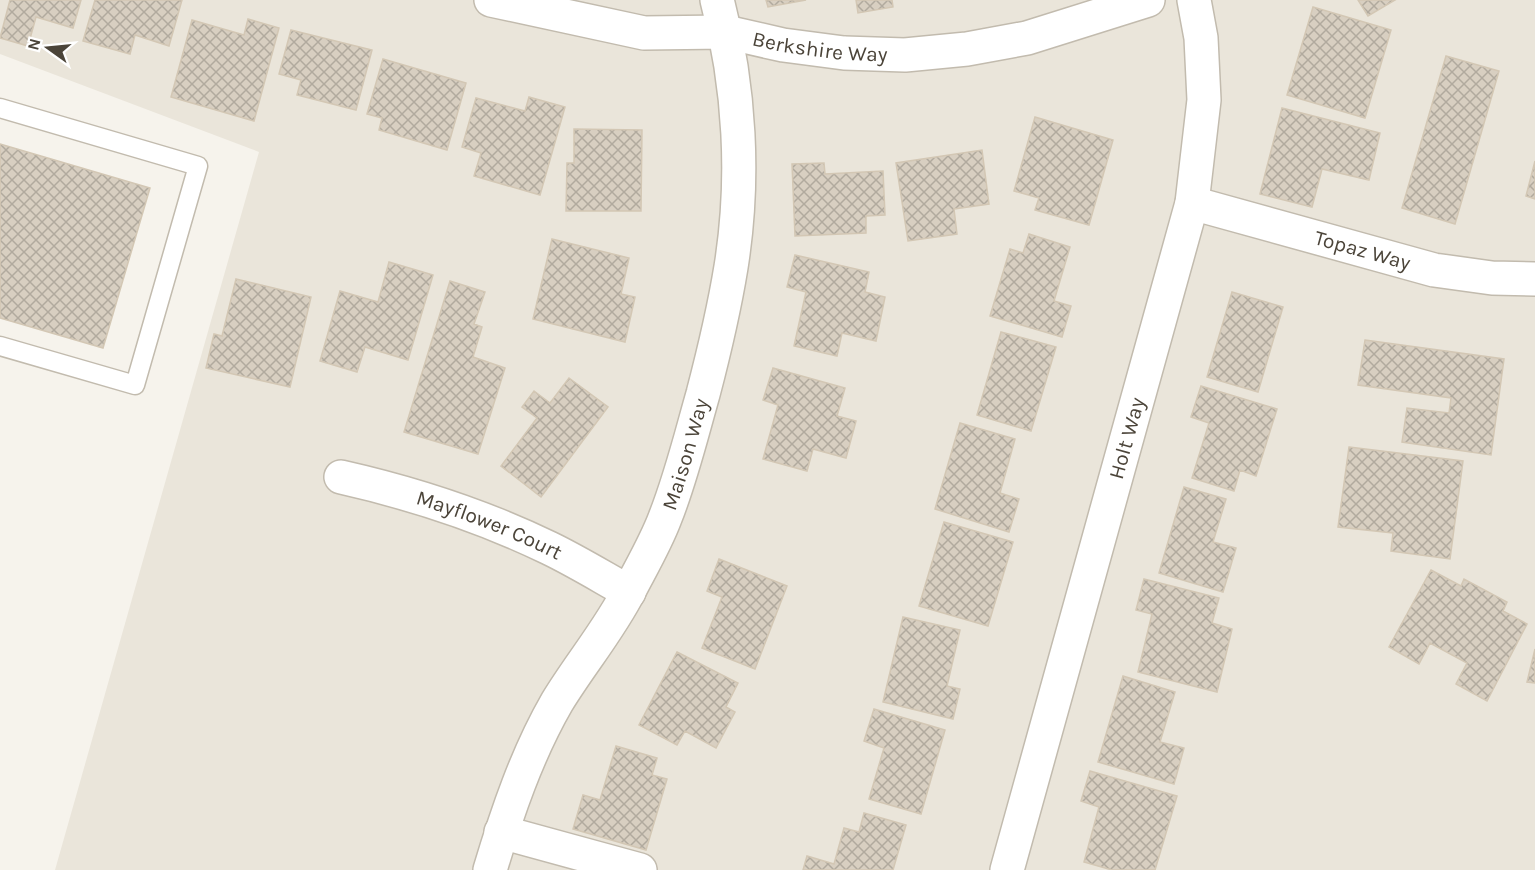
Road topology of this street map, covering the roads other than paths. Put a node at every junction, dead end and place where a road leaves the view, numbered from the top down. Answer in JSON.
{"nodes":[{"id":1,"x":491,"y":0,"type":"edge"},
{"id":2,"x":717,"y":0,"type":"edge"},
{"id":3,"x":1148,"y":0,"type":"edge"},
{"id":4,"x":1194,"y":0,"type":"edge"},
{"id":5,"x":726,"y":32,"type":"junction"},
{"id":6,"x":0,"y":108,"type":"edge"},
{"id":7,"x":1192,"y":203,"type":"junction"},
{"id":8,"x":1535,"y":279,"type":"edge"},
{"id":9,"x":0,"y":346,"type":"edge"},
{"id":10,"x":341,"y":477,"type":"dead end"},
{"id":11,"x":629,"y":592,"type":"junction"},
{"id":12,"x":501,"y":832,"type":"junction"},
{"id":13,"x":490,"y":870,"type":"edge"},
{"id":14,"x":640,"y":870,"type":"edge"},
{"id":15,"x":1007,"y":870,"type":"edge"}],
"edges":[{"from":1,"to":5,"type":"street","name":"Berkshire Way"},
{"from":2,"to":5,"type":"street","name":"Maison Way"},
{"from":3,"to":5,"type":"street","name":"Berkshire Way"},
{"from":4,"to":7,"type":"street","name":"Holt Way"},
{"from":5,"to":11,"type":"street","name":"Maison Way"},
{"from":6,"to":9,"type":"lane"},
{"from":7,"to":8,"type":"street","name":"Topaz Way"},
{"from":7,"to":15,"type":"street","name":"Holt Way"},
{"from":10,"to":11,"type":"street","name":"Mayflower Court"},
{"from":11,"to":12,"type":"street","name":"Maison Way"},
{"from":12,"to":13,"type":"street","name":"Maison Way"},
{"from":12,"to":14,"type":"street"}]}
